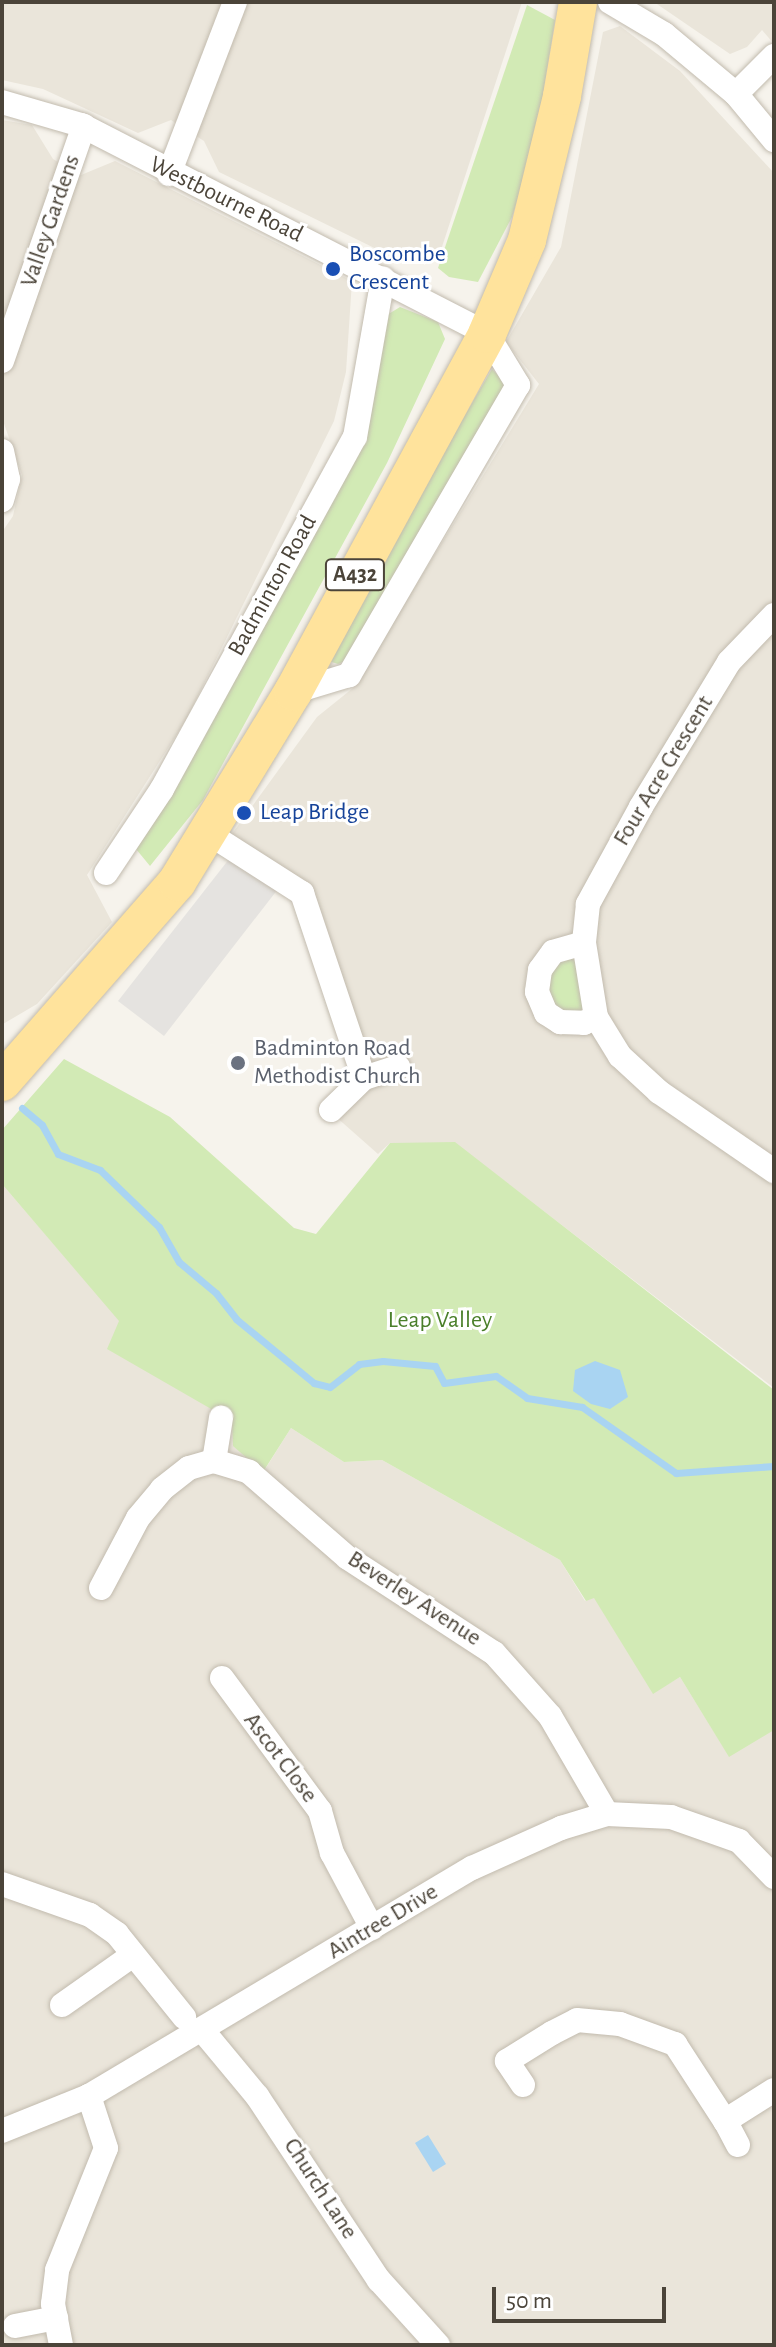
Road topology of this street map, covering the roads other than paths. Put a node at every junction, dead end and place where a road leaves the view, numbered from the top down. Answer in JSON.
{"nodes":[{"id":1,"x":235,"y":2,"type":"edge"},
{"id":2,"x":578,"y":2,"type":"edge"},
{"id":3,"x":610,"y":2,"type":"edge"},
{"id":4,"x":774,"y":56,"type":"edge"},
{"id":5,"x":736,"y":94,"type":"junction"},
{"id":6,"x":2,"y":102,"type":"edge"},
{"id":7,"x":84,"y":126,"type":"junction"},
{"id":8,"x":774,"y":140,"type":"edge"},
{"id":9,"x":169,"y":174,"type":"junction"},
{"id":10,"x":383,"y":278,"type":"junction"},
{"id":11,"x":487,"y":334,"type":"junction"},
{"id":12,"x":2,"y":361,"type":"edge"},
{"id":13,"x":2,"y":451,"type":"edge"},
{"id":14,"x":2,"y":500,"type":"edge"},
{"id":15,"x":774,"y":615,"type":"edge"},
{"id":16,"x":293,"y":692,"type":"junction"},
{"id":17,"x":208,"y":833,"type":"junction"},
{"id":18,"x":106,"y":873,"type":"dead end"},
{"id":19,"x":584,"y":943,"type":"junction"},
{"id":20,"x":596,"y":1017,"type":"junction"},
{"id":21,"x":398,"y":1067,"type":"dead end"},
{"id":22,"x":364,"y":1078,"type":"junction"},
{"id":23,"x":2,"y":1082,"type":"edge"},
{"id":24,"x":331,"y":1110,"type":"dead end"},
{"id":25,"x":774,"y":1171,"type":"edge"},
{"id":26,"x":221,"y":1418,"type":"dead end"},
{"id":27,"x":214,"y":1461,"type":"junction"},
{"id":28,"x":101,"y":1588,"type":"dead end"},
{"id":29,"x":222,"y":1678,"type":"dead end"},
{"id":30,"x":607,"y":1814,"type":"junction"},
{"id":31,"x":774,"y":1877,"type":"edge"},
{"id":32,"x":2,"y":1884,"type":"edge"},
{"id":33,"x":372,"y":1928,"type":"junction"},
{"id":34,"x":133,"y":1955,"type":"junction"},
{"id":35,"x":62,"y":2005,"type":"dead end"},
{"id":36,"x":193,"y":2024,"type":"junction"},
{"id":37,"x":523,"y":2085,"type":"dead end"},
{"id":38,"x":774,"y":2090,"type":"edge"},
{"id":39,"x":89,"y":2096,"type":"junction"},
{"id":40,"x":725,"y":2121,"type":"junction"},
{"id":41,"x":2,"y":2131,"type":"edge"},
{"id":42,"x":738,"y":2145,"type":"dead end"},
{"id":43,"x":56,"y":2318,"type":"junction"},
{"id":44,"x":15,"y":2326,"type":"dead end"},
{"id":45,"x":61,"y":2345,"type":"edge"},
{"id":46,"x":438,"y":2345,"type":"edge"}],
"edges":[{"from":1,"to":9,"type":"street"},
{"from":2,"to":11,"type":"main road","number":"A432"},
{"from":3,"to":5,"type":"street"},
{"from":4,"to":5,"type":"street"},
{"from":5,"to":8,"type":"street"},
{"from":6,"to":7,"type":"street","name":"Westbourne Road"},
{"from":7,"to":9,"type":"street","name":"Westbourne Road"},
{"from":7,"to":12,"type":"street","name":"Valley Gardens"},
{"from":9,"to":10,"type":"street","name":"Westbourne Road"},
{"from":10,"to":11,"type":"street","name":"Westbourne Road"},
{"from":10,"to":18,"type":"street","name":"Badminton Road"},
{"from":11,"to":16,"type":"main road","number":"A432"},
{"from":11,"to":16,"type":"street"},
{"from":13,"to":14,"type":"street"},
{"from":15,"to":19,"type":"street","name":"Four Acre Crescent"},
{"from":16,"to":17,"type":"main road","number":"A432"},
{"from":17,"to":22,"type":"street"},
{"from":17,"to":23,"type":"main road","number":"A432"},
{"from":19,"to":20,"type":"street","name":"Four Acre Crescent"},
{"from":19,"to":20,"type":"street"},
{"from":20,"to":25,"type":"street","name":"Four Acre Crescent"},
{"from":21,"to":22,"type":"street"},
{"from":22,"to":24,"type":"street"},
{"from":26,"to":27,"type":"street"},
{"from":27,"to":28,"type":"street"},
{"from":27,"to":30,"type":"street","name":"Beverley Avenue"},
{"from":29,"to":33,"type":"street","name":"Ascot Close"},
{"from":30,"to":31,"type":"street","name":"Aintree Drive"},
{"from":30,"to":33,"type":"street","name":"Aintree Drive"},
{"from":32,"to":34,"type":"street","name":"Church Lane"},
{"from":33,"to":36,"type":"street","name":"Aintree Drive"},
{"from":34,"to":35,"type":"street"},
{"from":34,"to":36,"type":"street","name":"Church Lane"},
{"from":36,"to":39,"type":"street","name":"Aintree Drive"},
{"from":36,"to":46,"type":"street","name":"Church Lane"},
{"from":37,"to":40,"type":"street"},
{"from":38,"to":40,"type":"street"},
{"from":39,"to":41,"type":"street","name":"Aintree Drive"},
{"from":39,"to":43,"type":"street"},
{"from":40,"to":42,"type":"street"},
{"from":43,"to":44,"type":"street"},
{"from":43,"to":45,"type":"street"}]}
